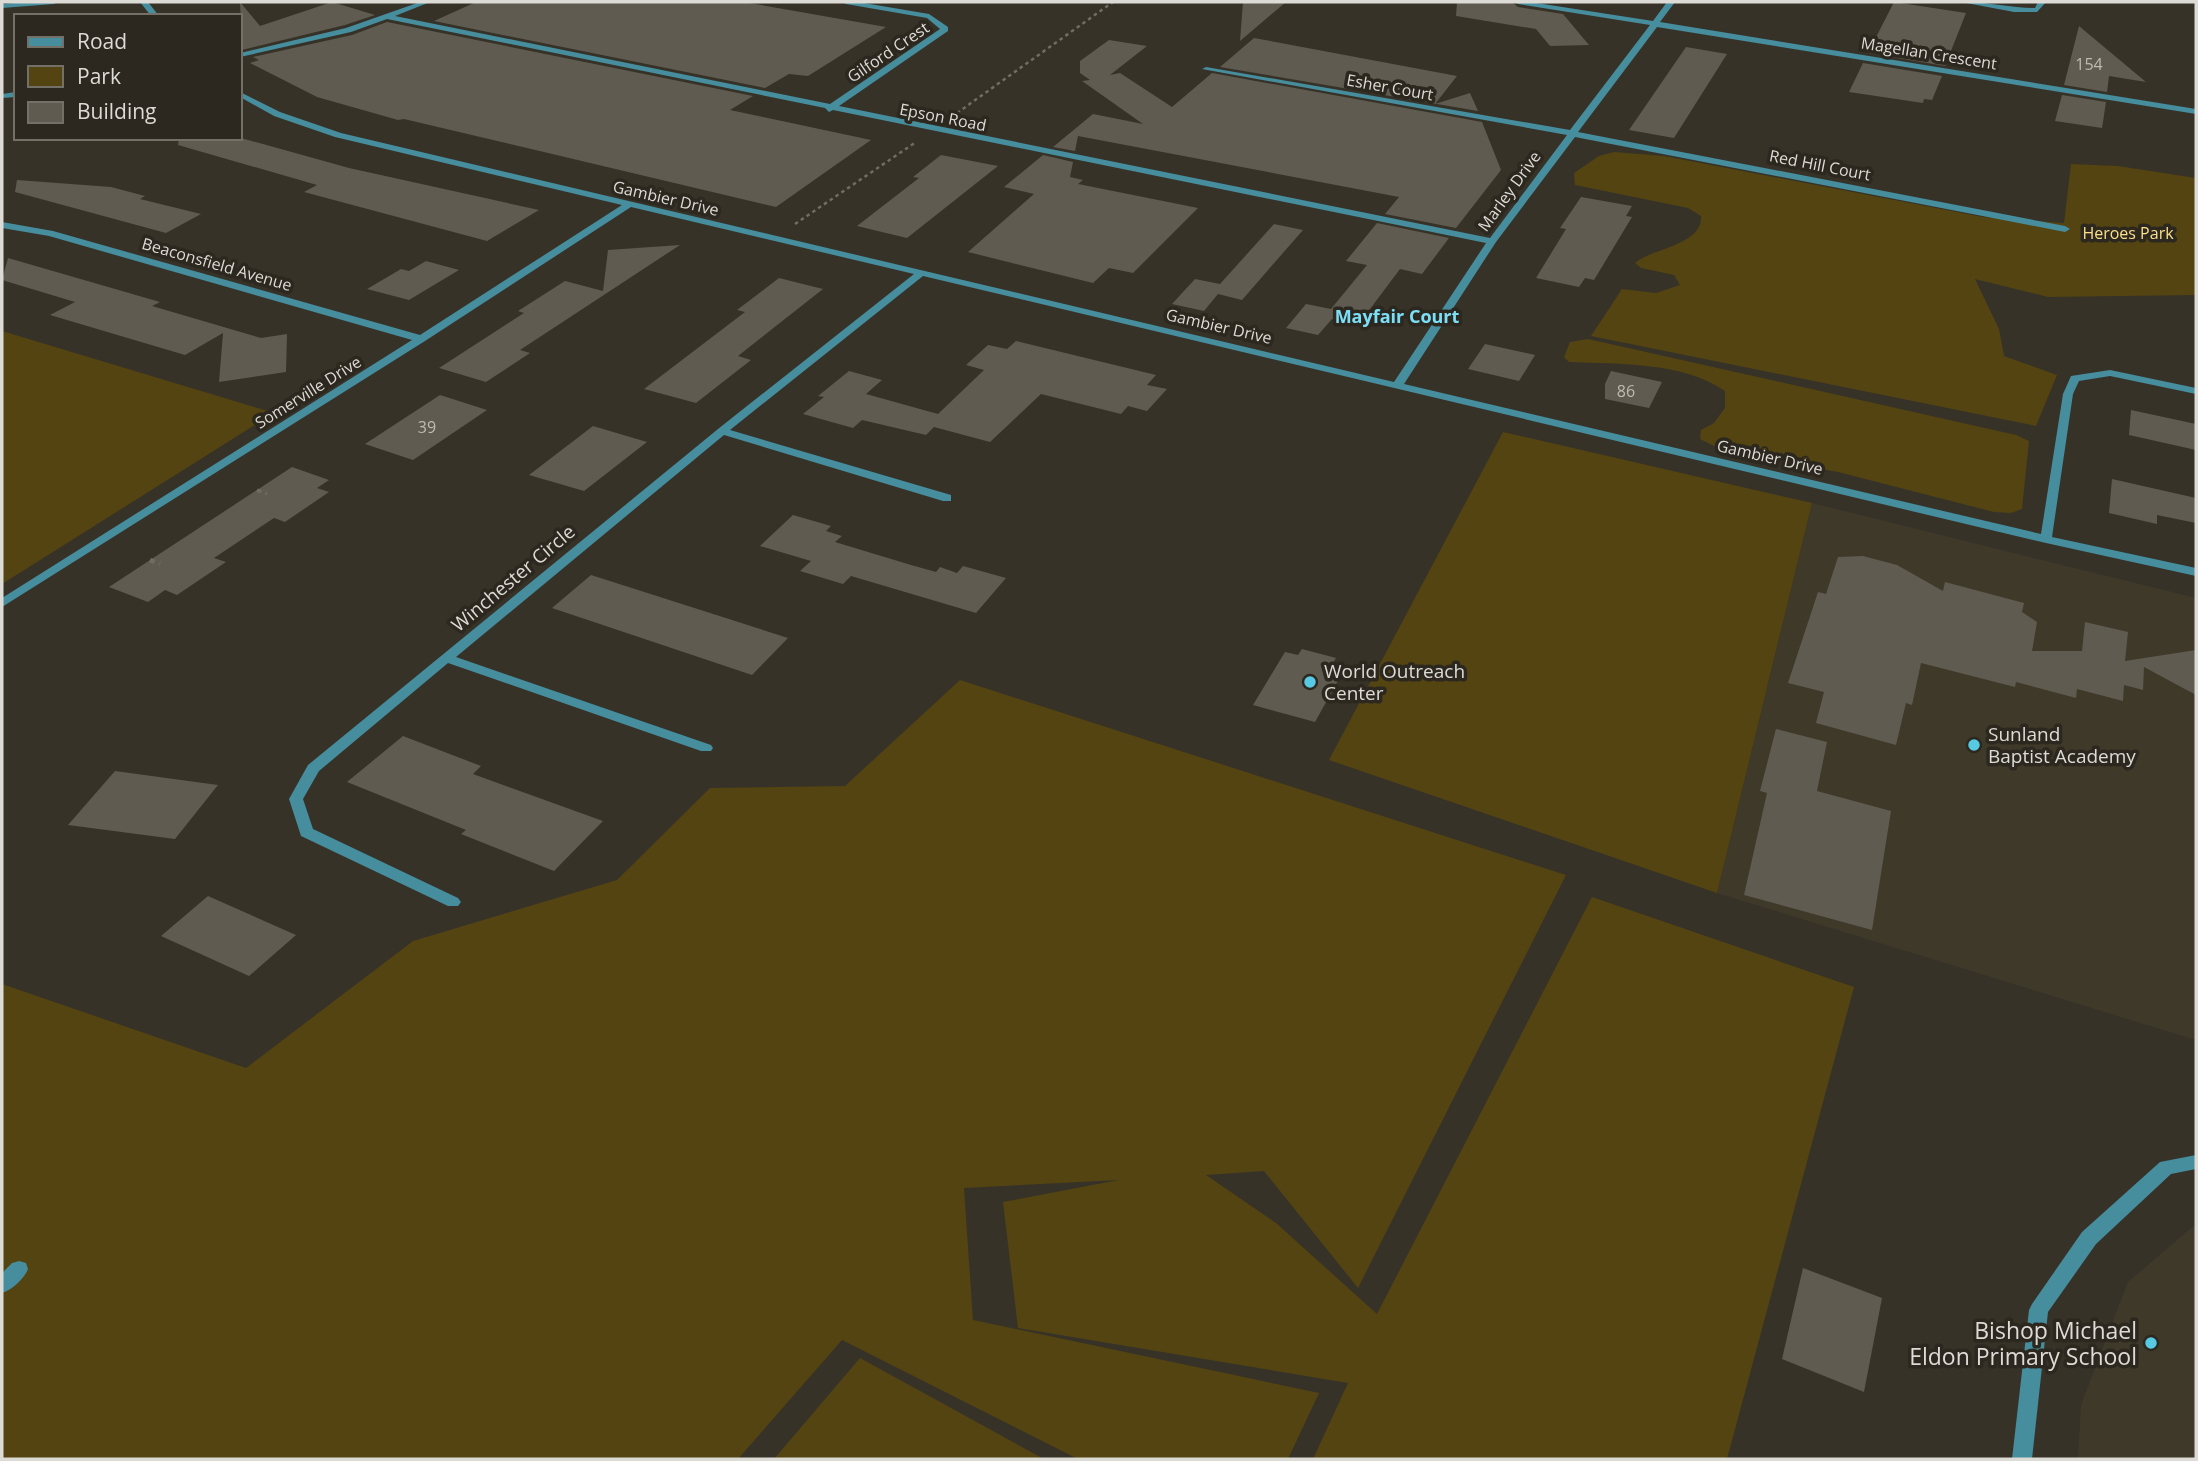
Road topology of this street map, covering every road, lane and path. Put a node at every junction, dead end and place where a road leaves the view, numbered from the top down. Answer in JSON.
{"nodes":[{"id":1,"x":54,"y":2,"type":"edge"},
{"id":2,"x":426,"y":2,"type":"edge"},
{"id":3,"x":846,"y":2,"type":"edge"},
{"id":4,"x":1518,"y":2,"type":"edge"},
{"id":5,"x":1671,"y":2,"type":"edge"},
{"id":6,"x":1965,"y":2,"type":"edge"},
{"id":7,"x":2042,"y":2,"type":"edge"},
{"id":8,"x":2,"y":6,"type":"edge"},
{"id":9,"x":389,"y":17,"type":"junction"},
{"id":10,"x":1656,"y":23,"type":"junction"},
{"id":11,"x":242,"y":54,"type":"edge"},
{"id":12,"x":1206,"y":69,"type":"dead end"},
{"id":13,"x":242,"y":95,"type":"edge"},
{"id":14,"x":830,"y":109,"type":"junction"},
{"id":15,"x":2196,"y":111,"type":"edge"},
{"id":16,"x":1570,"y":133,"type":"junction"},
{"id":17,"x":628,"y":205,"type":"junction"},
{"id":18,"x":2,"y":225,"type":"edge"},
{"id":19,"x":2065,"y":229,"type":"dead end"},
{"id":20,"x":1492,"y":241,"type":"junction"},
{"id":21,"x":920,"y":274,"type":"junction"},
{"id":22,"x":421,"y":339,"type":"junction"},
{"id":23,"x":1398,"y":384,"type":"junction"},
{"id":24,"x":2196,"y":391,"type":"edge"},
{"id":25,"x":722,"y":431,"type":"junction"},
{"id":26,"x":257,"y":490,"type":"dead end"},
{"id":27,"x":267,"y":494,"type":"dead end"},
{"id":28,"x":947,"y":498,"type":"dead end"},
{"id":29,"x":2046,"y":539,"type":"junction"},
{"id":30,"x":150,"y":560,"type":"dead end"},
{"id":31,"x":160,"y":564,"type":"dead end"},
{"id":32,"x":2196,"y":572,"type":"edge"},
{"id":33,"x":2,"y":603,"type":"edge"},
{"id":34,"x":446,"y":658,"type":"junction"},
{"id":35,"x":706,"y":748,"type":"dead end"},
{"id":36,"x":453,"y":902,"type":"dead end"},
{"id":37,"x":2196,"y":1163,"type":"edge"},
{"id":38,"x":19,"y":1269,"type":"dead end"},
{"id":39,"x":2,"y":1285,"type":"edge"},
{"id":40,"x":2022,"y":1459,"type":"edge"}],
"edges":[{"from":1,"to":8,"type":"street"},
{"from":2,"to":9,"type":"street"},
{"from":3,"to":14,"type":"street","name":"Gilford Crest"},
{"from":4,"to":10,"type":"street","name":"Magellan Crescent"},
{"from":5,"to":10,"type":"street","name":"Marley Drive"},
{"from":6,"to":7,"type":"street"},
{"from":9,"to":11,"type":"street"},
{"from":9,"to":14,"type":"street","name":"Epson Road"},
{"from":10,"to":15,"type":"street","name":"Magellan Crescent"},
{"from":10,"to":16,"type":"street","name":"Marley Drive"},
{"from":12,"to":16,"type":"street","name":"Esher Court"},
{"from":13,"to":17,"type":"street","name":"Gambier Drive"},
{"from":14,"to":20,"type":"street","name":"Epson Road"},
{"from":16,"to":19,"type":"street","name":"Red Hill Court"},
{"from":16,"to":20,"type":"street","name":"Marley Drive"},
{"from":17,"to":21,"type":"street","name":"Gambier Drive"},
{"from":17,"to":22,"type":"street","name":"Somerville Drive"},
{"from":18,"to":22,"type":"street","name":"Beaconsfield Avenue"},
{"from":20,"to":23,"type":"street","name":"Marley Drive"},
{"from":21,"to":23,"type":"street","name":"Gambier Drive"},
{"from":21,"to":25,"type":"street","name":"Winchester Circle"},
{"from":22,"to":33,"type":"street","name":"Somerville Drive"},
{"from":23,"to":29,"type":"street","name":"Gambier Drive"},
{"from":24,"to":29,"type":"street"},
{"from":25,"to":28,"type":"street"},
{"from":25,"to":34,"type":"street","name":"Winchester Circle"},
{"from":26,"to":27,"type":"path"},
{"from":29,"to":32,"type":"street","name":"Gambier Drive"},
{"from":30,"to":31,"type":"path"},
{"from":34,"to":35,"type":"street"},
{"from":34,"to":36,"type":"street","name":"Winchester Circle"},
{"from":37,"to":40,"type":"street"},
{"from":38,"to":39,"type":"street"}]}
